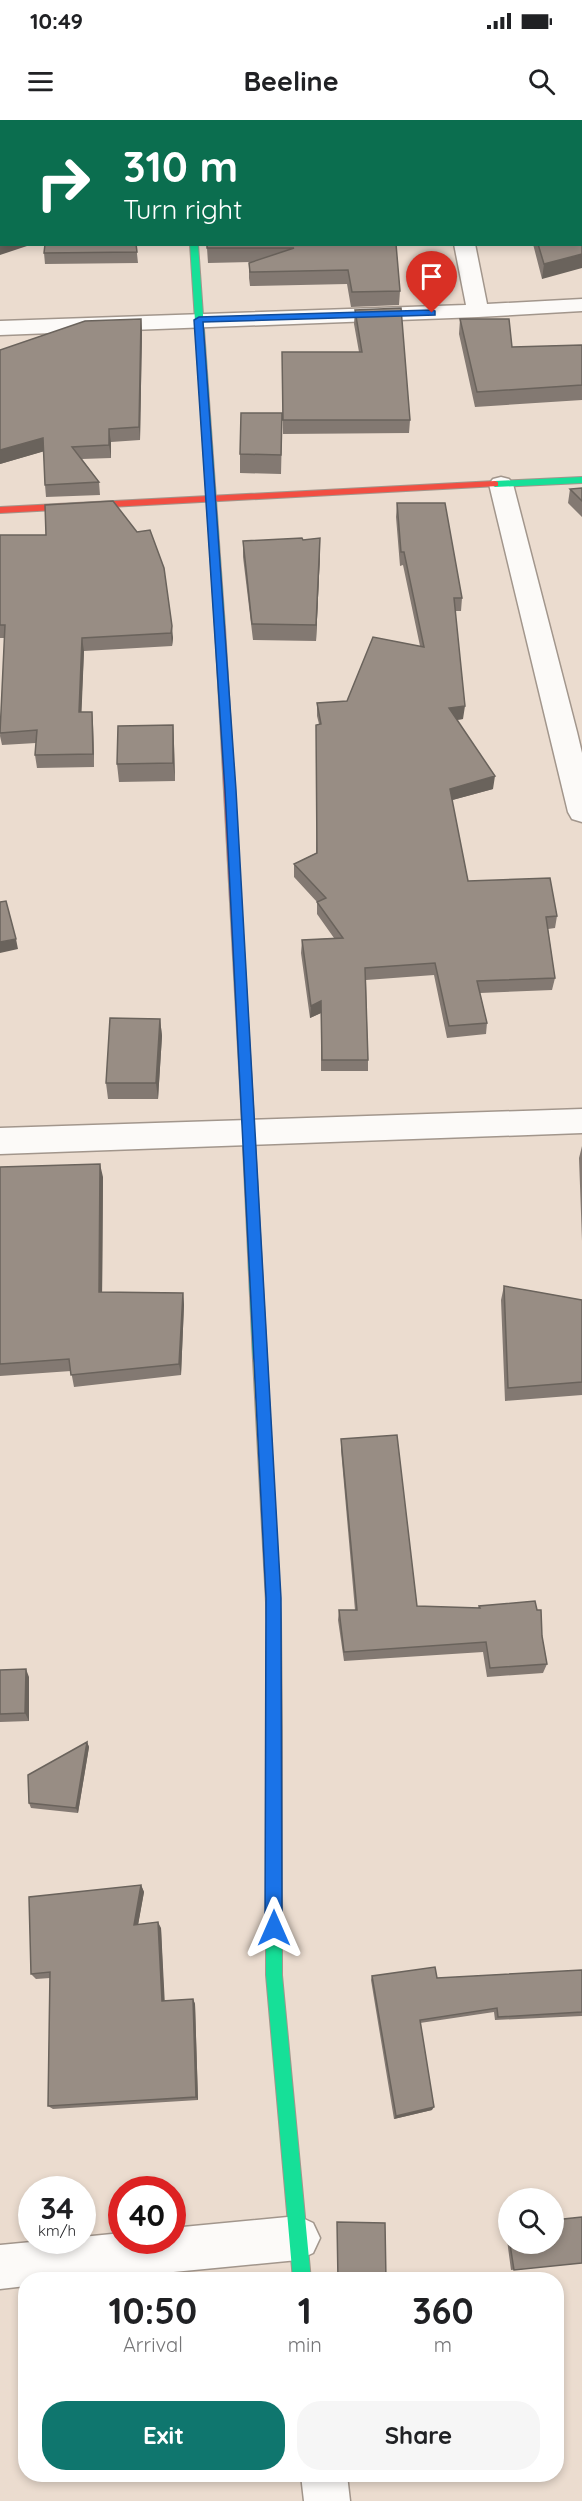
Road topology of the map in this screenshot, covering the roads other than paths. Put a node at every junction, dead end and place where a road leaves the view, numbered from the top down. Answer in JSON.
{"nodes":[{"id":1,"x":194,"y":246,"type":"edge"},
{"id":2,"x":464,"y":246,"type":"edge"},
{"id":3,"x":582,"y":305,"type":"edge"},
{"id":4,"x":478,"y":311,"type":"junction"},
{"id":5,"x":199,"y":320,"type":"junction"},
{"id":6,"x":0,"y":328,"type":"edge"},
{"id":7,"x":582,"y":480,"type":"edge"},
{"id":8,"x":501,"y":484,"type":"junction"},
{"id":9,"x":210,"y":501,"type":"junction"},
{"id":10,"x":0,"y":510,"type":"edge"},
{"id":11,"x":582,"y":812,"type":"edge"},
{"id":12,"x":582,"y":1121,"type":"edge"},
{"id":13,"x":250,"y":1134,"type":"junction"},
{"id":14,"x":0,"y":1141,"type":"edge"},
{"id":15,"x":298,"y":2238,"type":"junction"},
{"id":16,"x":0,"y":2267,"type":"edge"},
{"id":17,"x":301,"y":2272,"type":"edge"},
{"id":18,"x":325,"y":2482,"type":"edge"},
{"id":19,"x":327,"y":2501,"type":"edge"}],
"edges":[{"from":1,"to":5,"type":"street"},
{"from":2,"to":4,"type":"street"},
{"from":3,"to":4,"type":"street"},
{"from":4,"to":5,"type":"street"},
{"from":5,"to":6,"type":"street"},
{"from":5,"to":9,"type":"street"},
{"from":7,"to":8,"type":"street"},
{"from":8,"to":9,"type":"street"},
{"from":8,"to":11,"type":"street"},
{"from":9,"to":10,"type":"street"},
{"from":9,"to":13,"type":"street"},
{"from":12,"to":13,"type":"street"},
{"from":13,"to":14,"type":"street"},
{"from":13,"to":15,"type":"street"},
{"from":15,"to":16,"type":"street"},
{"from":15,"to":17,"type":"street"},
{"from":18,"to":19,"type":"street"}]}
